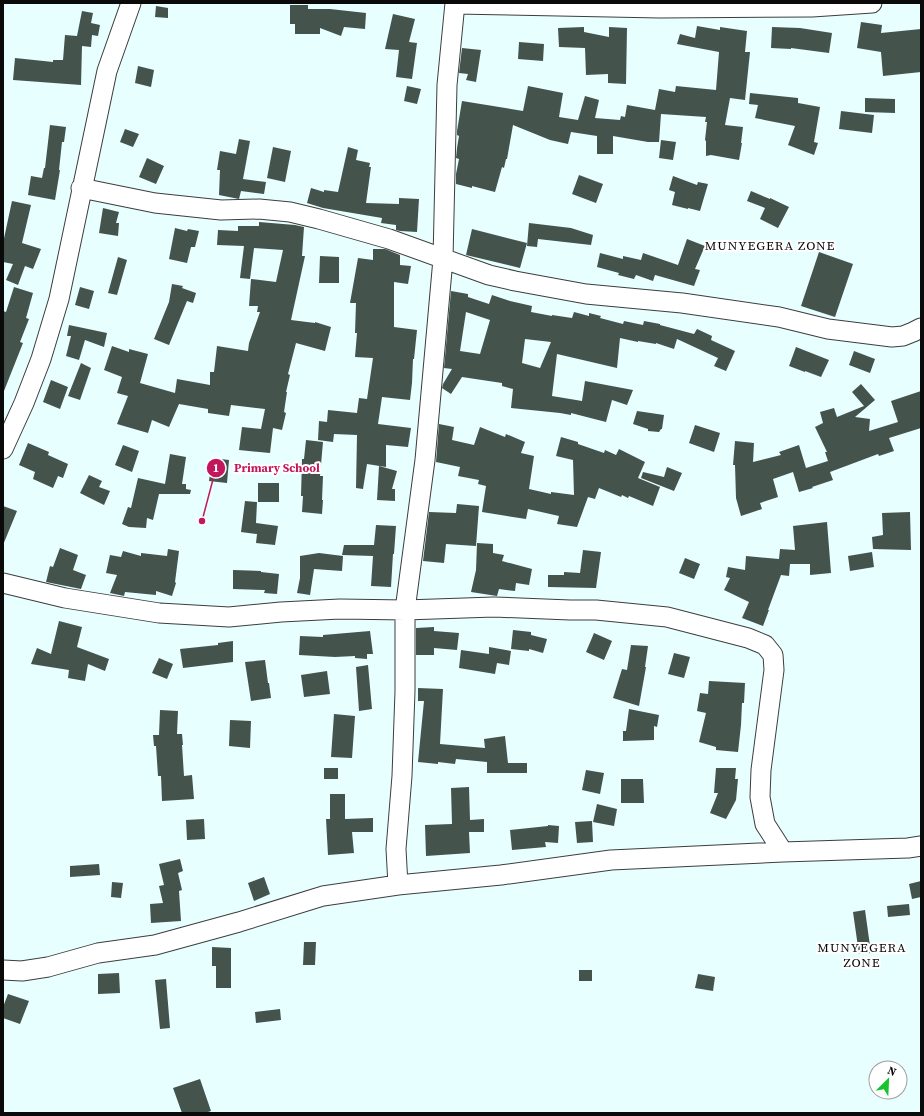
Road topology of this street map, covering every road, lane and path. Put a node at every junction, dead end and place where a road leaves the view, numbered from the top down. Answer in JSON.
{"nodes":[{"id":1,"x":131,"y":3,"type":"edge"},
{"id":2,"x":455,"y":3,"type":"edge"},
{"id":3,"x":872,"y":3,"type":"edge"},
{"id":4,"x":81,"y":188,"type":"junction"},
{"id":5,"x":443,"y":258,"type":"junction"},
{"id":6,"x":921,"y":328,"type":"edge"},
{"id":7,"x":3,"y":448,"type":"edge"},
{"id":8,"x":3,"y":583,"type":"edge"},
{"id":9,"x":404,"y":610,"type":"junction"},
{"id":10,"x":921,"y":846,"type":"edge"},
{"id":11,"x":783,"y":852,"type":"junction"},
{"id":12,"x":398,"y":886,"type":"junction"},
{"id":13,"x":3,"y":970,"type":"edge"}],
"edges":[{"from":1,"to":4,"type":"street"},
{"from":2,"to":3,"type":"street"},
{"from":2,"to":5,"type":"street"},
{"from":4,"to":5,"type":"street"},
{"from":4,"to":7,"type":"street"},
{"from":5,"to":6,"type":"street"},
{"from":5,"to":9,"type":"street"},
{"from":8,"to":9,"type":"street"},
{"from":9,"to":11,"type":"street"},
{"from":9,"to":12,"type":"street"},
{"from":10,"to":11,"type":"street"},
{"from":11,"to":12,"type":"street"},
{"from":12,"to":13,"type":"street"}]}
